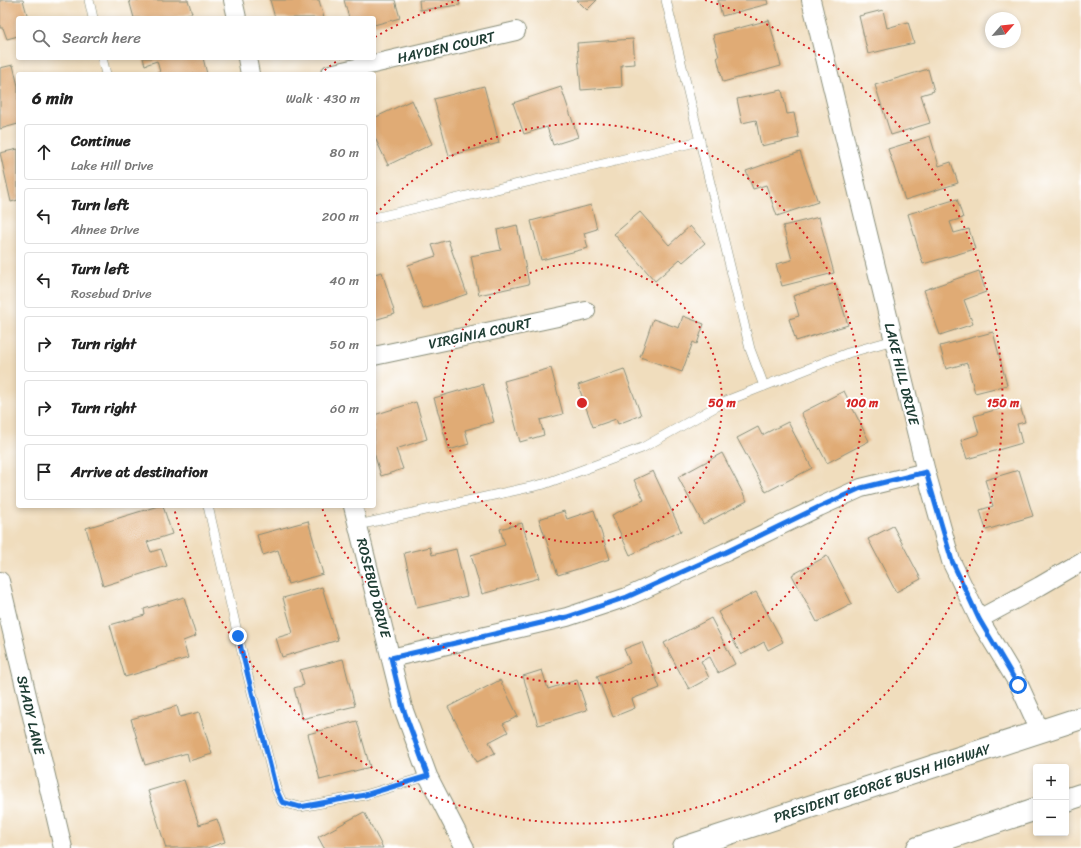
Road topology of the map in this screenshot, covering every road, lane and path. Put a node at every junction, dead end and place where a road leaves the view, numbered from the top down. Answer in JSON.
{"nodes":[{"id":1,"x":89,"y":0,"type":"edge"},
{"id":2,"x":233,"y":0,"type":"edge"},
{"id":3,"x":666,"y":0,"type":"edge"},
{"id":4,"x":811,"y":0,"type":"edge"},
{"id":5,"x":93,"y":16,"type":"edge"},
{"id":6,"x":237,"y":16,"type":"edge"},
{"id":7,"x":516,"y":31,"type":"dead end"},
{"id":8,"x":102,"y":60,"type":"edge"},
{"id":9,"x":247,"y":60,"type":"edge"},
{"id":10,"x":106,"y":72,"type":"edge"},
{"id":11,"x":250,"y":72,"type":"edge"},
{"id":12,"x":339,"y":72,"type":"edge"},
{"id":13,"x":700,"y":141,"type":"junction"},
{"id":14,"x":376,"y":218,"type":"edge"},
{"id":15,"x":586,"y":311,"type":"dead end"},
{"id":16,"x":894,"y":340,"type":"junction"},
{"id":17,"x":376,"y":356,"type":"edge"},
{"id":18,"x":764,"y":386,"type":"junction"},
{"id":19,"x":926,"y":472,"type":"junction"},
{"id":20,"x":208,"y":508,"type":"edge"},
{"id":21,"x":354,"y":508,"type":"edge"},
{"id":22,"x":358,"y":525,"type":"junction"},
{"id":23,"x":1081,"y":562,"type":"edge"},
{"id":24,"x":0,"y":582,"type":"edge"},
{"id":25,"x":979,"y":619,"type":"junction"},
{"id":26,"x":391,"y":658,"type":"junction"},
{"id":27,"x":1081,"y":718,"type":"edge"},
{"id":28,"x":1040,"y":731,"type":"junction"},
{"id":29,"x":428,"y":776,"type":"junction"},
{"id":30,"x":1081,"y":795,"type":"edge"},
{"id":31,"x":1069,"y":799,"type":"edge"},
{"id":32,"x":1033,"y":810,"type":"edge"},
{"id":33,"x":63,"y":848,"type":"edge"},
{"id":34,"x":465,"y":848,"type":"edge"},
{"id":35,"x":684,"y":848,"type":"edge"},
{"id":36,"x":918,"y":848,"type":"edge"}],
"edges":[{"from":1,"to":5,"type":"lane"},
{"from":2,"to":6,"type":"street"},
{"from":3,"to":13,"type":"lane"},
{"from":4,"to":16,"type":"street","name":"LAKE HILL DRIVE"},
{"from":7,"to":12,"type":"street","name":"HAYDEN COURT"},
{"from":8,"to":10,"type":"lane"},
{"from":9,"to":11,"type":"street"},
{"from":13,"to":14,"type":"lane"},
{"from":13,"to":18,"type":"lane"},
{"from":15,"to":17,"type":"street","name":"VIRGINIA COURT"},
{"from":16,"to":18,"type":"lane"},
{"from":16,"to":19,"type":"street","name":"LAKE HILL DRIVE"},
{"from":18,"to":22,"type":"lane"},
{"from":19,"to":25,"type":"street","name":"LAKE HILL DRIVE"},
{"from":19,"to":26,"type":"street"},
{"from":20,"to":29,"type":"lane"},
{"from":21,"to":22,"type":"street","name":"ROSEBUD DRIVE"},
{"from":22,"to":26,"type":"street","name":"ROSEBUD DRIVE"},
{"from":23,"to":25,"type":"street"},
{"from":24,"to":33,"type":"street","name":"SHADY LANE"},
{"from":25,"to":28,"type":"street","name":"LAKE HILL DRIVE"},
{"from":26,"to":29,"type":"street","name":"ROSEBUD DRIVE"},
{"from":27,"to":28,"type":"main road","name":"PRESIDENT GEORGE BUSH HIGHWAY"},
{"from":28,"to":35,"type":"main road","name":"PRESIDENT GEORGE BUSH HIGHWAY"},
{"from":29,"to":34,"type":"street","name":"ROSEBUD DRIVE"},
{"from":30,"to":31,"type":"main road"},
{"from":32,"to":36,"type":"main road"}]}
